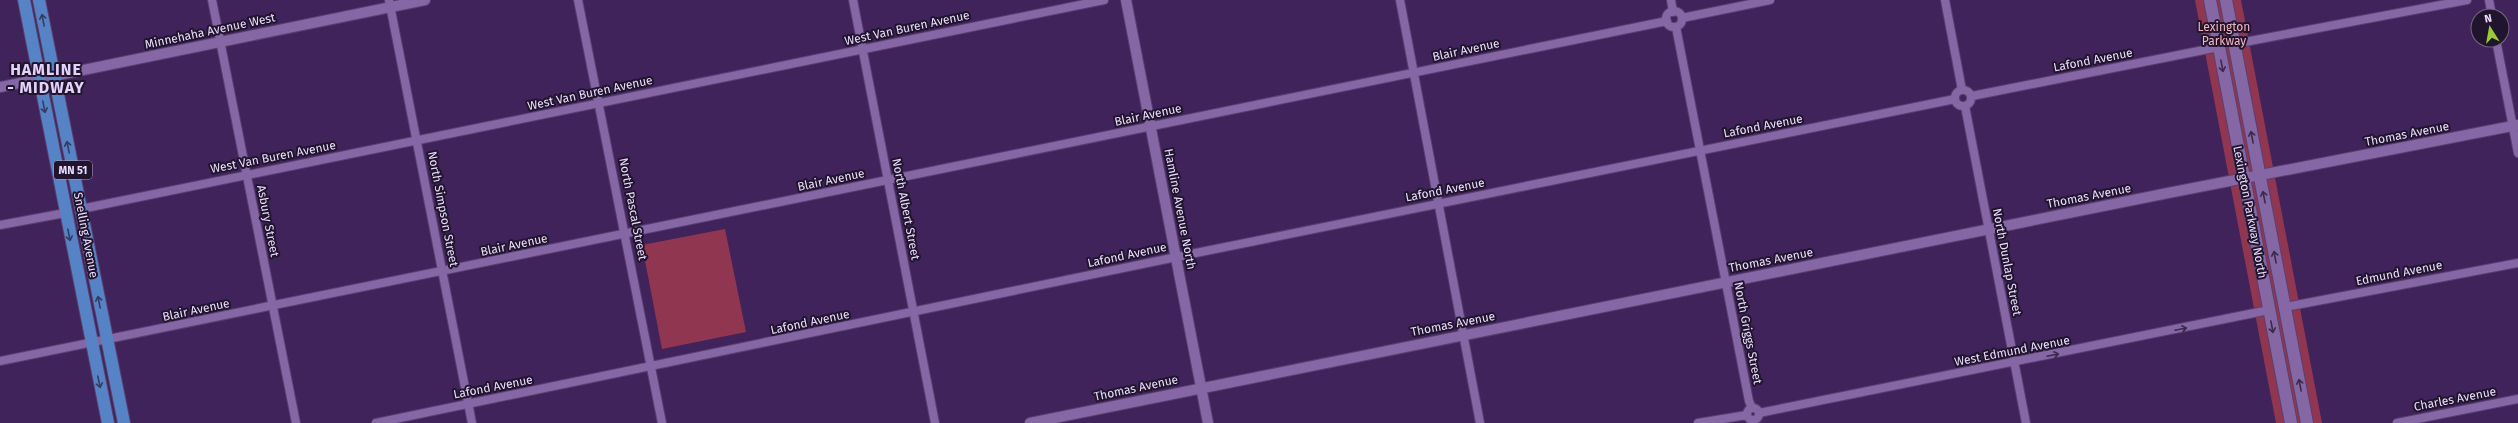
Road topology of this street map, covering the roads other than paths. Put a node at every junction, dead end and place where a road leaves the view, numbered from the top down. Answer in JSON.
{"nodes":[{"id":1,"x":24,"y":0,"type":"edge"},
{"id":2,"x":39,"y":0,"type":"edge"},
{"id":3,"x":212,"y":0,"type":"edge"},
{"id":4,"x":425,"y":0,"type":"edge"},
{"id":5,"x":578,"y":0,"type":"edge"},
{"id":6,"x":853,"y":0,"type":"edge"},
{"id":7,"x":1104,"y":0,"type":"edge"},
{"id":8,"x":1126,"y":0,"type":"edge"},
{"id":9,"x":1400,"y":0,"type":"edge"},
{"id":10,"x":1671,"y":0,"type":"edge"},
{"id":11,"x":1770,"y":0,"type":"edge"},
{"id":12,"x":1945,"y":0,"type":"edge"},
{"id":13,"x":2210,"y":0,"type":"edge"},
{"id":14,"x":2226,"y":0,"type":"edge"},
{"id":15,"x":2467,"y":0,"type":"edge"},
{"id":16,"x":390,"y":4,"type":"edge"},
{"id":17,"x":1673,"y":12,"type":"junction"},
{"id":18,"x":1682,"y":18,"type":"junction"},
{"id":19,"x":1667,"y":21,"type":"junction"},
{"id":20,"x":1676,"y":27,"type":"junction"},
{"id":21,"x":220,"y":43,"type":"junction"},
{"id":22,"x":2234,"y":44,"type":"junction"},
{"id":23,"x":2219,"y":47,"type":"junction"},
{"id":24,"x":2498,"y":48,"type":"edge"},
{"id":25,"x":863,"y":49,"type":"junction"},
{"id":26,"x":1413,"y":73,"type":"junction"},
{"id":27,"x":54,"y":76,"type":"junction"},
{"id":28,"x":38,"y":80,"type":"junction"},
{"id":29,"x":0,"y":87,"type":"edge"},
{"id":30,"x":1962,"y":90,"type":"junction"},
{"id":31,"x":1972,"y":96,"type":"junction"},
{"id":32,"x":1955,"y":99,"type":"junction"},
{"id":33,"x":600,"y":103,"type":"junction"},
{"id":34,"x":1965,"y":106,"type":"junction"},
{"id":35,"x":1151,"y":126,"type":"junction"},
{"id":36,"x":2515,"y":126,"type":"edge"},
{"id":37,"x":417,"y":141,"type":"junction"},
{"id":38,"x":1701,"y":151,"type":"junction"},
{"id":39,"x":2518,"y":153,"type":"edge"},
{"id":40,"x":246,"y":175,"type":"junction"},
{"id":41,"x":2260,"y":175,"type":"junction"},
{"id":42,"x":2244,"y":178,"type":"junction"},
{"id":43,"x":888,"y":181,"type":"junction"},
{"id":44,"x":1438,"y":204,"type":"junction"},
{"id":45,"x":81,"y":209,"type":"junction"},
{"id":46,"x":65,"y":213,"type":"junction"},
{"id":47,"x":0,"y":225,"type":"edge"},
{"id":48,"x":1989,"y":230,"type":"junction"},
{"id":49,"x":626,"y":234,"type":"junction"},
{"id":50,"x":1176,"y":257,"type":"junction"},
{"id":51,"x":2518,"y":263,"type":"edge"},
{"id":52,"x":443,"y":272,"type":"junction"},
{"id":53,"x":1726,"y":282,"type":"junction"},
{"id":54,"x":272,"y":306,"type":"junction"},
{"id":55,"x":2285,"y":307,"type":"junction"},
{"id":56,"x":2269,"y":310,"type":"junction"},
{"id":57,"x":915,"y":312,"type":"junction"},
{"id":58,"x":1463,"y":335,"type":"junction"},
{"id":59,"x":107,"y":340,"type":"junction"},
{"id":60,"x":91,"y":344,"type":"junction"},
{"id":61,"x":0,"y":361,"type":"edge"},
{"id":62,"x":2015,"y":363,"type":"junction"},
{"id":63,"x":651,"y":367,"type":"junction"},
{"id":64,"x":1201,"y":387,"type":"junction"},
{"id":65,"x":2518,"y":400,"type":"edge"},
{"id":66,"x":469,"y":404,"type":"junction"},
{"id":67,"x":1752,"y":408,"type":"junction"},
{"id":68,"x":1747,"y":415,"type":"junction"},
{"id":69,"x":1756,"y":419,"type":"edge"},
{"id":70,"x":108,"y":423,"type":"edge"},
{"id":71,"x":124,"y":423,"type":"edge"},
{"id":72,"x":296,"y":423,"type":"edge"},
{"id":73,"x":376,"y":423,"type":"edge"},
{"id":74,"x":472,"y":423,"type":"edge"},
{"id":75,"x":662,"y":423,"type":"edge"},
{"id":76,"x":936,"y":423,"type":"edge"},
{"id":77,"x":1030,"y":423,"type":"edge"},
{"id":78,"x":1208,"y":423,"type":"edge"},
{"id":79,"x":1480,"y":423,"type":"edge"},
{"id":80,"x":1698,"y":423,"type":"edge"},
{"id":81,"x":2026,"y":423,"type":"edge"},
{"id":82,"x":2291,"y":423,"type":"edge"},
{"id":83,"x":2307,"y":423,"type":"edge"},
{"id":84,"x":2397,"y":423,"type":"edge"}],
"edges":[{"from":1,"to":28,"type":"main road","name":"Snelling Avenue","number":"MN 51"},
{"from":27,"to":2,"type":"main road","name":"Snelling Avenue","number":"MN 51","one_way":true},
{"from":3,"to":21,"type":"street","name":"Asbury Street"},
{"from":4,"to":16,"type":"street","name":"Minnehaha Avenue West"},
{"from":5,"to":33,"type":"street","name":"North Pascal Street"},
{"from":6,"to":25,"type":"street","name":"North Albert Street"},
{"from":7,"to":25,"type":"street","name":"West Van Buren Avenue"},
{"from":8,"to":35,"type":"street","name":"Hamline Avenue North"},
{"from":9,"to":26,"type":"street"},
{"from":10,"to":17,"type":"street"},
{"from":11,"to":18,"type":"street"},
{"from":12,"to":30,"type":"street"},
{"from":13,"to":23,"type":"main road","name":"Lexington Parkway North"},
{"from":14,"to":22,"type":"main road","name":"Lexington Parkway North"},
{"from":15,"to":22,"type":"street"},
{"from":16,"to":21,"type":"street","name":"Minnehaha Avenue West"},
{"from":16,"to":37,"type":"street","name":"North Simpson Street"},
{"from":17,"to":18,"type":"street"},
{"from":17,"to":19,"type":"street"},
{"from":18,"to":20,"type":"street"},
{"from":19,"to":20,"type":"street"},
{"from":19,"to":26,"type":"street","name":"Blair Avenue"},
{"from":20,"to":38,"type":"street","name":"North Griggs Street"},
{"from":21,"to":27,"type":"street","name":"Minnehaha Avenue West"},
{"from":21,"to":40,"type":"street","name":"Asbury Street"},
{"from":41,"to":22,"type":"main road","name":"Lexington Parkway North","one_way":true},
{"from":23,"to":31,"type":"street","name":"Lafond Avenue"},
{"from":23,"to":42,"type":"main road","name":"Lexington Parkway North","one_way":true},
{"from":24,"to":36,"type":"street"},
{"from":25,"to":33,"type":"street","name":"West Van Buren Avenue"},
{"from":25,"to":43,"type":"street","name":"North Albert Street"},
{"from":26,"to":35,"type":"street","name":"Blair Avenue"},
{"from":26,"to":44,"type":"street"},
{"from":27,"to":28,"type":"street","name":"Minnehaha Avenue West"},
{"from":45,"to":27,"type":"main road","name":"Snelling Avenue","number":"MN 51","one_way":true},
{"from":28,"to":29,"type":"street","name":"Minnehaha Avenue West"},
{"from":28,"to":46,"type":"main road","name":"Snelling Avenue","number":"MN 51","one_way":true},
{"from":30,"to":31,"type":"street"},
{"from":30,"to":32,"type":"street"},
{"from":31,"to":34,"type":"street"},
{"from":32,"to":34,"type":"street"},
{"from":32,"to":38,"type":"street","name":"Lafond Avenue"},
{"from":33,"to":37,"type":"street","name":"West Van Buren Avenue"},
{"from":33,"to":49,"type":"street","name":"North Pascal Street"},
{"from":34,"to":48,"type":"street","name":"North Dunlap Street"},
{"from":35,"to":43,"type":"street","name":"Blair Avenue"},
{"from":35,"to":50,"type":"street","name":"Hamline Avenue North"},
{"from":36,"to":39,"type":"street"},
{"from":36,"to":41,"type":"street","name":"Thomas Avenue"},
{"from":37,"to":40,"type":"street","name":"West Van Buren Avenue"},
{"from":37,"to":52,"type":"street","name":"North Simpson Street"},
{"from":38,"to":44,"type":"street","name":"Lafond Avenue"},
{"from":38,"to":53,"type":"street","name":"North Griggs Street"},
{"from":40,"to":45,"type":"street","name":"West Van Buren Avenue"},
{"from":40,"to":54,"type":"street","name":"Asbury Street"},
{"from":41,"to":42,"type":"street","name":"Thomas Avenue"},
{"from":55,"to":41,"type":"main road","name":"Lexington Parkway North","one_way":true},
{"from":42,"to":48,"type":"street","name":"Thomas Avenue"},
{"from":42,"to":56,"type":"main road","name":"Lexington Parkway North"},
{"from":43,"to":49,"type":"street","name":"Blair Avenue"},
{"from":43,"to":57,"type":"street","name":"North Albert Street"},
{"from":44,"to":50,"type":"street","name":"Lafond Avenue"},
{"from":44,"to":58,"type":"street"},
{"from":59,"to":45,"type":"main road","name":"Snelling Avenue","number":"MN 51","one_way":true},
{"from":46,"to":47,"type":"street"},
{"from":46,"to":60,"type":"main road","name":"Snelling Avenue","number":"MN 51","one_way":true},
{"from":48,"to":53,"type":"street","name":"Thomas Avenue"},
{"from":48,"to":62,"type":"street","name":"North Dunlap Street"},
{"from":49,"to":52,"type":"street","name":"Blair Avenue"},
{"from":49,"to":63,"type":"street","name":"North Pascal Street"},
{"from":50,"to":57,"type":"street","name":"Lafond Avenue"},
{"from":50,"to":64,"type":"street","name":"Hamline Avenue North"},
{"from":51,"to":55,"type":"street","name":"Edmund Avenue"},
{"from":52,"to":54,"type":"street","name":"Blair Avenue"},
{"from":52,"to":66,"type":"street","name":"North Simpson Street"},
{"from":53,"to":58,"type":"street","name":"Thomas Avenue"},
{"from":53,"to":67,"type":"street","name":"North Griggs Street"},
{"from":54,"to":59,"type":"street","name":"Blair Avenue"},
{"from":54,"to":72,"type":"street","name":"Asbury Street"},
{"from":83,"to":55,"type":"main road","name":"Lexington Parkway North","one_way":true},
{"from":62,"to":56,"type":"street","name":"West Edmund Avenue","one_way":true},
{"from":56,"to":82,"type":"main road","name":"Lexington Parkway North","one_way":true},
{"from":57,"to":63,"type":"street","name":"Lafond Avenue"},
{"from":57,"to":76,"type":"street","name":"North Albert Street"},
{"from":58,"to":64,"type":"street","name":"Thomas Avenue"},
{"from":58,"to":79,"type":"street"},
{"from":59,"to":60,"type":"street","name":"Blair Avenue"},
{"from":59,"to":71,"type":"main road","name":"Snelling Avenue","number":"MN 51"},
{"from":60,"to":61,"type":"street","name":"Blair Avenue"},
{"from":60,"to":70,"type":"main road","name":"Snelling Avenue","number":"MN 51","one_way":true},
{"from":62,"to":69,"type":"street","name":"West Edmund Avenue"},
{"from":62,"to":81,"type":"street","name":"North Dunlap Street"},
{"from":63,"to":66,"type":"street","name":"Lafond Avenue"},
{"from":63,"to":75,"type":"street","name":"North Pascal Street"},
{"from":64,"to":77,"type":"street","name":"Thomas Avenue"},
{"from":64,"to":78,"type":"street","name":"Hamline Avenue North"},
{"from":65,"to":84,"type":"street","name":"Charles Avenue"},
{"from":66,"to":73,"type":"street","name":"Lafond Avenue"},
{"from":66,"to":74,"type":"street","name":"North Simpson Street"},
{"from":67,"to":68,"type":"street"},
{"from":67,"to":69,"type":"street"},
{"from":68,"to":69,"type":"street"},
{"from":68,"to":80,"type":"street"}]}
